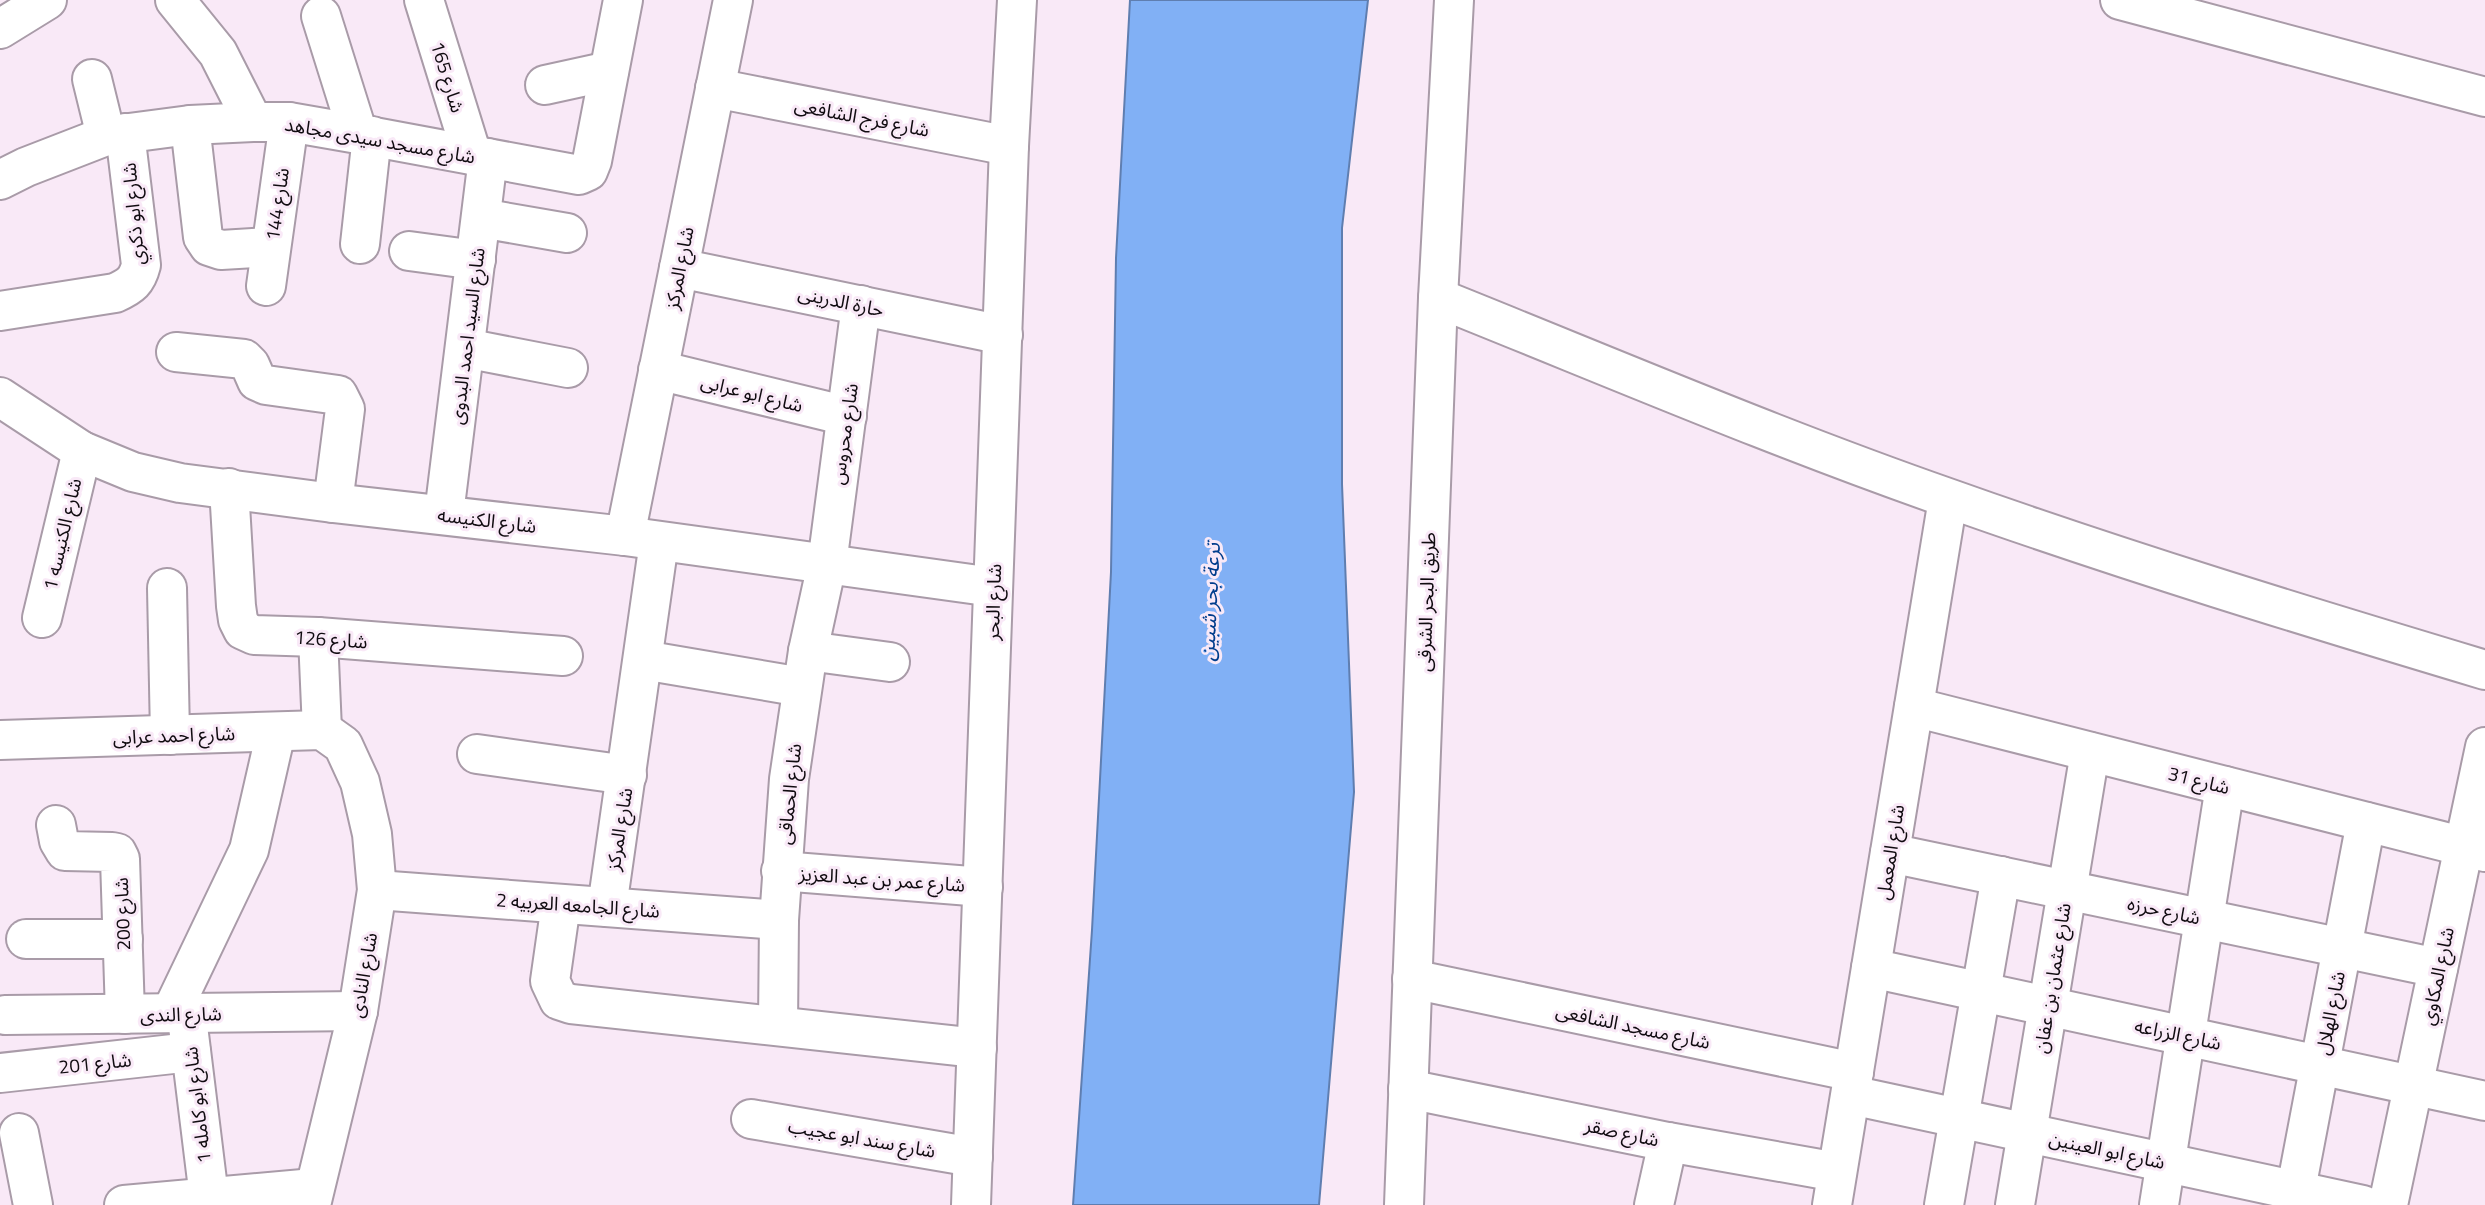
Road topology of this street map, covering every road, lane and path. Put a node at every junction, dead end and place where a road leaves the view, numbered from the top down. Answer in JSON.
{"nodes":[{"id":1,"x":47,"y":0,"type":"edge"},
{"id":2,"x":175,"y":0,"type":"edge"},
{"id":3,"x":424,"y":0,"type":"edge"},
{"id":4,"x":623,"y":0,"type":"edge"},
{"id":5,"x":733,"y":0,"type":"edge"},
{"id":6,"x":1017,"y":0,"type":"edge"},
{"id":7,"x":1454,"y":0,"type":"edge"},
{"id":8,"x":2120,"y":0,"type":"edge"},
{"id":9,"x":321,"y":16,"type":"dead end"},
{"id":10,"x":0,"y":29,"type":"edge"},
{"id":11,"x":609,"y":71,"type":"junction"},
{"id":12,"x":92,"y":79,"type":"dead end"},
{"id":13,"x":545,"y":85,"type":"dead end"},
{"id":14,"x":715,"y":88,"type":"junction"},
{"id":15,"x":2485,"y":97,"type":"edge"},
{"id":16,"x":271,"y":122,"type":"junction"},
{"id":17,"x":190,"y":125,"type":"junction"},
{"id":18,"x":116,"y":134,"type":"junction"},
{"id":19,"x":365,"y":135,"type":"junction"},
{"id":20,"x":1009,"y":146,"type":"junction"},
{"id":21,"x":480,"y":156,"type":"junction"},
{"id":22,"x":0,"y":180,"type":"edge"},
{"id":23,"x":481,"y":218,"type":"junction"},
{"id":24,"x":567,"y":233,"type":"dead end"},
{"id":25,"x":360,"y":244,"type":"dead end"},
{"id":26,"x":271,"y":247,"type":"junction"},
{"id":27,"x":409,"y":251,"type":"dead end"},
{"id":28,"x":476,"y":260,"type":"junction"},
{"id":29,"x":679,"y":268,"type":"junction"},
{"id":30,"x":265,"y":286,"type":"dead end"},
{"id":31,"x":1438,"y":298,"type":"junction"},
{"id":32,"x":861,"y":305,"type":"junction"},
{"id":33,"x":0,"y":311,"type":"edge"},
{"id":34,"x":1003,"y":335,"type":"junction"},
{"id":35,"x":465,"y":348,"type":"junction"},
{"id":36,"x":176,"y":352,"type":"dead end"},
{"id":37,"x":568,"y":368,"type":"dead end"},
{"id":38,"x":658,"y":370,"type":"junction"},
{"id":39,"x":0,"y":397,"type":"edge"},
{"id":40,"x":847,"y":416,"type":"junction"},
{"id":41,"x":82,"y":451,"type":"junction"},
{"id":42,"x":229,"y":488,"type":"junction"},
{"id":43,"x":1948,"y":499,"type":"junction"},
{"id":44,"x":333,"y":503,"type":"junction"},
{"id":45,"x":444,"y":514,"type":"junction"},
{"id":46,"x":642,"y":539,"type":"junction"},
{"id":47,"x":827,"y":564,"type":"junction"},
{"id":48,"x":993,"y":587,"type":"junction"},
{"id":49,"x":167,"y":588,"type":"dead end"},
{"id":50,"x":43,"y":618,"type":"dead end"},
{"id":51,"x":318,"y":637,"type":"junction"},
{"id":52,"x":563,"y":656,"type":"dead end"},
{"id":53,"x":643,"y":660,"type":"junction"},
{"id":54,"x":890,"y":662,"type":"dead end"},
{"id":55,"x":805,"y":669,"type":"junction"},
{"id":56,"x":2485,"y":670,"type":"edge"},
{"id":57,"x":1914,"y":707,"type":"junction"},
{"id":58,"x":276,"y":732,"type":"junction"},
{"id":59,"x":170,"y":734,"type":"junction"},
{"id":60,"x":332,"y":738,"type":"junction"},
{"id":61,"x":0,"y":740,"type":"edge"},
{"id":62,"x":2485,"y":747,"type":"edge"},
{"id":63,"x":2090,"y":752,"type":"junction"},
{"id":64,"x":477,"y":754,"type":"dead end"},
{"id":65,"x":627,"y":775,"type":"junction"},
{"id":66,"x":2225,"y":786,"type":"junction"},
{"id":67,"x":2366,"y":822,"type":"junction"},
{"id":68,"x":56,"y":825,"type":"dead end"},
{"id":69,"x":2474,"y":850,"type":"edge"},
{"id":70,"x":1890,"y":853,"type":"junction"},
{"id":71,"x":781,"y":871,"type":"junction"},
{"id":72,"x":2001,"y":876,"type":"junction"},
{"id":73,"x":983,"y":887,"type":"junction"},
{"id":74,"x":377,"y":890,"type":"junction"},
{"id":75,"x":2067,"y":890,"type":"junction"},
{"id":76,"x":561,"y":904,"type":"junction"},
{"id":77,"x":607,"y":907,"type":"junction"},
{"id":78,"x":2204,"y":918,"type":"junction"},
{"id":79,"x":779,"y":920,"type":"junction"},
{"id":80,"x":26,"y":939,"type":"dead end"},
{"id":81,"x":123,"y":939,"type":"junction"},
{"id":82,"x":2342,"y":948,"type":"junction"},
{"id":83,"x":1871,"y":968,"type":"junction"},
{"id":84,"x":2438,"y":968,"type":"junction"},
{"id":85,"x":1412,"y":979,"type":"junction"},
{"id":86,"x":1980,"y":992,"type":"junction"},
{"id":87,"x":2048,"y":1006,"type":"junction"},
{"id":88,"x":358,"y":1012,"type":"junction"},
{"id":89,"x":179,"y":1013,"type":"junction"},
{"id":90,"x":125,"y":1014,"type":"junction"},
{"id":91,"x":5,"y":1015,"type":"dead end"},
{"id":92,"x":778,"y":1026,"type":"junction"},
{"id":93,"x":2186,"y":1036,"type":"junction"},
{"id":94,"x":977,"y":1048,"type":"junction"},
{"id":95,"x":191,"y":1052,"type":"junction"},
{"id":96,"x":2320,"y":1065,"type":"junction"},
{"id":97,"x":0,"y":1073,"type":"edge"},
{"id":98,"x":1852,"y":1084,"type":"junction"},
{"id":99,"x":2414,"y":1085,"type":"junction"},
{"id":100,"x":1408,"y":1089,"type":"junction"},
{"id":101,"x":2485,"y":1101,"type":"edge"},
{"id":102,"x":1959,"y":1118,"type":"junction"},
{"id":103,"x":751,"y":1119,"type":"dead end"},
{"id":104,"x":19,"y":1133,"type":"dead end"},
{"id":105,"x":2027,"y":1133,"type":"junction"},
{"id":106,"x":1668,"y":1142,"type":"junction"},
{"id":107,"x":973,"y":1157,"type":"junction"},
{"id":108,"x":2165,"y":1163,"type":"junction"},
{"id":109,"x":1835,"y":1189,"type":"edge"},
{"id":110,"x":209,"y":1197,"type":"junction"},
{"id":111,"x":312,"y":1197,"type":"edge"},
{"id":112,"x":2295,"y":1198,"type":"edge"},
{"id":113,"x":33,"y":1205,"type":"edge"},
{"id":114,"x":125,"y":1205,"type":"edge"},
{"id":115,"x":971,"y":1205,"type":"edge"},
{"id":116,"x":1404,"y":1205,"type":"edge"},
{"id":117,"x":1654,"y":1205,"type":"edge"},
{"id":118,"x":1944,"y":1205,"type":"edge"},
{"id":119,"x":2015,"y":1205,"type":"edge"},
{"id":120,"x":2159,"y":1205,"type":"edge"},
{"id":121,"x":2363,"y":1205,"type":"edge"},
{"id":122,"x":2388,"y":1205,"type":"edge"}],
"edges":[{"from":1,"to":10,"type":"street"},
{"from":2,"to":16,"type":"street"},
{"from":3,"to":21,"type":"street","name":"شارع 165"},
{"from":4,"to":11,"type":"street"},
{"from":5,"to":14,"type":"street","name":"شارع المركز"},
{"from":6,"to":20,"type":"street","name":"شارع البحر"},
{"from":7,"to":31,"type":"street","name":"طريق البحر الشرقى"},
{"from":8,"to":15,"type":"street"},
{"from":9,"to":19,"type":"street"},
{"from":11,"to":13,"type":"street"},
{"from":11,"to":21,"type":"street","name":"شارع مسجد سيدى مجاهد"},
{"from":12,"to":18,"type":"street"},
{"from":14,"to":20,"type":"street","name":"شارع فرج الشافعى"},
{"from":14,"to":29,"type":"street","name":"شارع المركز"},
{"from":16,"to":17,"type":"street","name":"شارع مسجد سيدى مجاهد"},
{"from":16,"to":19,"type":"street","name":"شارع مسجد سيدى مجاهد"},
{"from":16,"to":26,"type":"street","name":"شارع 144"},
{"from":17,"to":18,"type":"street","name":"شارع مسجد سيدى مجاهد"},
{"from":17,"to":26,"type":"street"},
{"from":18,"to":22,"type":"street","name":"شارع مسجد سيدى مجاهد"},
{"from":18,"to":33,"type":"street","name":"شارع ابو ذكري"},
{"from":19,"to":21,"type":"street","name":"شارع مسجد سيدى مجاهد"},
{"from":19,"to":25,"type":"street"},
{"from":20,"to":34,"type":"street","name":"شارع البحر"},
{"from":21,"to":23,"type":"street","name":"شارع السيد احمد البدوى"},
{"from":23,"to":24,"type":"street"},
{"from":23,"to":28,"type":"street","name":"شارع السيد احمد البدوى"},
{"from":26,"to":30,"type":"street","name":"شارع 144"},
{"from":27,"to":28,"type":"street"},
{"from":28,"to":35,"type":"street","name":"شارع السيد احمد البدوى"},
{"from":29,"to":32,"type":"street","name":"حارة الدرينى"},
{"from":29,"to":38,"type":"street","name":"شارع المركز"},
{"from":31,"to":43,"type":"street"},
{"from":31,"to":85,"type":"street","name":"طريق البحر الشرقى"},
{"from":32,"to":34,"type":"street","name":"حارة الدرينى"},
{"from":32,"to":40,"type":"street","name":"شارع محروس"},
{"from":34,"to":48,"type":"street","name":"شارع البحر"},
{"from":35,"to":37,"type":"street"},
{"from":35,"to":45,"type":"street","name":"شارع السيد احمد البدوى"},
{"from":36,"to":44,"type":"street"},
{"from":38,"to":40,"type":"street","name":"شارع ابو عرابى"},
{"from":38,"to":46,"type":"street","name":"شارع المركز"},
{"from":39,"to":41,"type":"street","name":"شارع الكنيسه"},
{"from":40,"to":47,"type":"street","name":"شارع محروس"},
{"from":41,"to":42,"type":"street","name":"شارع الكنيسه"},
{"from":41,"to":50,"type":"street","name":"شارع الكنيسه 1"},
{"from":42,"to":44,"type":"street","name":"شارع الكنيسه"},
{"from":42,"to":51,"type":"street","name":"شارع 126"},
{"from":43,"to":56,"type":"street"},
{"from":43,"to":57,"type":"street","name":"شارع المعمل"},
{"from":44,"to":45,"type":"street","name":"شارع الكنيسه"},
{"from":45,"to":46,"type":"street","name":"شارع الكنيسه"},
{"from":46,"to":47,"type":"street","name":"شارع الكنيسه"},
{"from":46,"to":53,"type":"street","name":"شارع المركز"},
{"from":47,"to":48,"type":"street","name":"شارع الكنيسه"},
{"from":47,"to":55,"type":"street","name":"شارع الحماقى"},
{"from":48,"to":73,"type":"street","name":"شارع البحر"},
{"from":49,"to":59,"type":"street"},
{"from":51,"to":52,"type":"street","name":"شارع 126"},
{"from":51,"to":60,"type":"street"},
{"from":53,"to":55,"type":"street"},
{"from":53,"to":65,"type":"street","name":"شارع المركز"},
{"from":54,"to":55,"type":"street"},
{"from":55,"to":71,"type":"street","name":"شارع الحماقى"},
{"from":57,"to":63,"type":"street","name":"شارع 31"},
{"from":57,"to":70,"type":"street","name":"شارع المعمل"},
{"from":58,"to":59,"type":"street","name":"شارع احمد عرابى"},
{"from":58,"to":60,"type":"street","name":"شارع احمد عرابى"},
{"from":58,"to":89,"type":"street"},
{"from":59,"to":61,"type":"street","name":"شارع احمد عرابى"},
{"from":60,"to":74,"type":"street","name":"شارع النادى"},
{"from":62,"to":69,"type":"street","name":"شارع المكاوي"},
{"from":63,"to":66,"type":"street","name":"شارع 31"},
{"from":63,"to":75,"type":"street","name":"شارع عثمان بن عفان"},
{"from":64,"to":65,"type":"street"},
{"from":65,"to":77,"type":"street","name":"شارع المركز"},
{"from":66,"to":67,"type":"street","name":"شارع 31"},
{"from":66,"to":78,"type":"street"},
{"from":67,"to":69,"type":"street","name":"شارع 31"},
{"from":67,"to":82,"type":"street","name":"شارع الهلال"},
{"from":68,"to":81,"type":"street","name":"شارع 200"},
{"from":69,"to":84,"type":"street","name":"شارع المكاوي"},
{"from":70,"to":72,"type":"street","name":"شارع حرزه"},
{"from":70,"to":83,"type":"street","name":"شارع المعمل"},
{"from":71,"to":73,"type":"street","name":"شارع عمر بن عبد العزيز"},
{"from":71,"to":79,"type":"street","name":"شارع الحماقى"},
{"from":72,"to":75,"type":"street","name":"شارع حرزه"},
{"from":72,"to":86,"type":"street"},
{"from":73,"to":94,"type":"street","name":"شارع البحر"},
{"from":74,"to":76,"type":"street","name":"شارع الجامعه العربيه 2"},
{"from":74,"to":88,"type":"street","name":"شارع النادى"},
{"from":75,"to":78,"type":"street","name":"شارع حرزه"},
{"from":75,"to":87,"type":"street","name":"شارع عثمان بن عفان"},
{"from":76,"to":77,"type":"street","name":"شارع الجامعه العربيه 2"},
{"from":76,"to":92,"type":"street"},
{"from":77,"to":79,"type":"street","name":"شارع الجامعه العربيه 2"},
{"from":78,"to":82,"type":"street","name":"شارع حرزه"},
{"from":78,"to":93,"type":"street"},
{"from":79,"to":92,"type":"street","name":"شارع الحماقى"},
{"from":80,"to":81,"type":"street"},
{"from":81,"to":90,"type":"street","name":"شارع 200"},
{"from":82,"to":84,"type":"street","name":"شارع حرزه"},
{"from":82,"to":96,"type":"street","name":"شارع الهلال"},
{"from":83,"to":86,"type":"street","name":"شارع الزراعه"},
{"from":83,"to":98,"type":"street","name":"شارع المعمل"},
{"from":84,"to":99,"type":"street","name":"شارع المكاوي"},
{"from":85,"to":98,"type":"street","name":"شارع مسجد الشافعى"},
{"from":85,"to":100,"type":"street","name":"طريق البحر الشرقى"},
{"from":86,"to":87,"type":"street","name":"شارع الزراعه"},
{"from":86,"to":102,"type":"street"},
{"from":87,"to":93,"type":"street","name":"شارع الزراعه"},
{"from":87,"to":105,"type":"street","name":"شارع عثمان بن عفان"},
{"from":88,"to":89,"type":"street","name":"شارع الندى"},
{"from":88,"to":111,"type":"street","name":"شارع النادى"},
{"from":89,"to":90,"type":"street","name":"شارع الندى"},
{"from":89,"to":95,"type":"street","name":"شارع ابو كامله 1"},
{"from":90,"to":91,"type":"street","name":"شارع الندى"},
{"from":92,"to":94,"type":"street"},
{"from":93,"to":96,"type":"street","name":"شارع الزراعه"},
{"from":93,"to":108,"type":"street"},
{"from":94,"to":107,"type":"street","name":"شارع البحر"},
{"from":95,"to":97,"type":"street","name":"شارع 201"},
{"from":95,"to":110,"type":"street","name":"شارع ابو كامله 1"},
{"from":96,"to":99,"type":"street","name":"شارع الزراعه"},
{"from":96,"to":112,"type":"street","name":"شارع الهلال"},
{"from":98,"to":102,"type":"street","name":"شارع ابو العينين"},
{"from":98,"to":109,"type":"street","name":"شارع المعمل"},
{"from":99,"to":101,"type":"street","name":"شارع الزراعه"},
{"from":99,"to":122,"type":"street","name":"شارع المكاوي"},
{"from":100,"to":106,"type":"street","name":"شارع صقر"},
{"from":100,"to":116,"type":"street","name":"طريق البحر الشرقى"},
{"from":102,"to":105,"type":"street","name":"شارع ابو العينين"},
{"from":102,"to":118,"type":"street"},
{"from":103,"to":107,"type":"street","name":"شارع سند ابو عجيب"},
{"from":104,"to":113,"type":"street"},
{"from":105,"to":108,"type":"street","name":"شارع ابو العينين"},
{"from":105,"to":119,"type":"street","name":"شارع عثمان بن عفان"},
{"from":106,"to":109,"type":"street","name":"شارع صقر"},
{"from":106,"to":117,"type":"street"},
{"from":107,"to":115,"type":"street","name":"شارع البحر"},
{"from":108,"to":112,"type":"street","name":"شارع ابو العينين"},
{"from":108,"to":120,"type":"street"},
{"from":110,"to":111,"type":"street"},
{"from":110,"to":114,"type":"street"},
{"from":112,"to":121,"type":"street","name":"شارع ابو العينين"}]}
